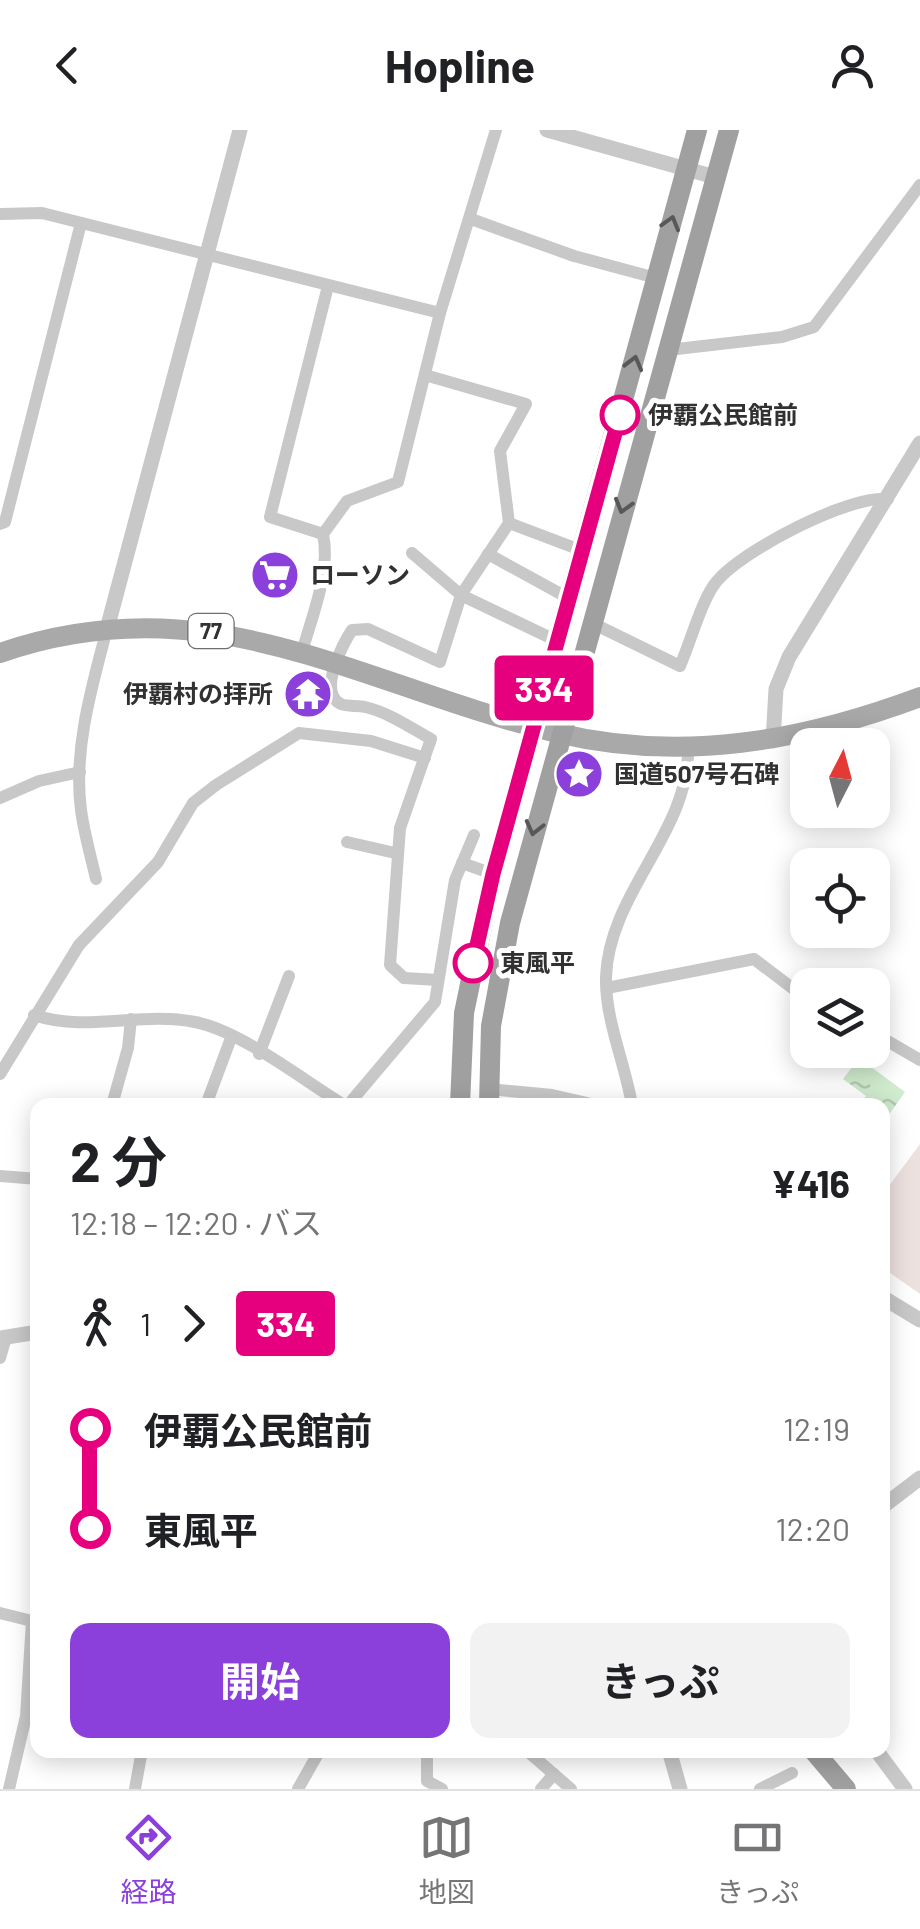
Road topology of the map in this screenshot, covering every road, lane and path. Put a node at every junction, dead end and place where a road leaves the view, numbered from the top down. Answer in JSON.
{"nodes":[{"id":1,"x":240,"y":130,"type":"edge"},
{"id":2,"x":496,"y":130,"type":"edge"},
{"id":3,"x":547,"y":130,"type":"edge"},
{"id":4,"x":697,"y":130,"type":"edge"},
{"id":5,"x":730,"y":130,"type":"edge"},
{"id":6,"x":686,"y":168,"type":"junction"},
{"id":7,"x":715,"y":176,"type":"junction"},
{"id":8,"x":920,"y":185,"type":"edge"},
{"id":9,"x":0,"y":214,"type":"edge"},
{"id":10,"x":471,"y":219,"type":"junction"},
{"id":11,"x":81,"y":223,"type":"junction"},
{"id":12,"x":207,"y":253,"type":"junction"},
{"id":13,"x":656,"y":278,"type":"junction"},
{"id":14,"x":328,"y":286,"type":"junction"},
{"id":15,"x":440,"y":314,"type":"junction"},
{"id":16,"x":668,"y":350,"type":"junction"},
{"id":17,"x":425,"y":375,"type":"junction"},
{"id":18,"x":920,"y":443,"type":"edge"},
{"id":19,"x":888,"y":499,"type":"junction"},
{"id":20,"x":509,"y":523,"type":"junction"},
{"id":21,"x":0,"y":524,"type":"edge"},
{"id":22,"x":322,"y":534,"type":"junction"},
{"id":23,"x":583,"y":551,"type":"junction"},
{"id":24,"x":412,"y":553,"type":"dead end"},
{"id":25,"x":488,"y":554,"type":"junction"},
{"id":26,"x":461,"y":595,"type":"junction"},
{"id":27,"x":570,"y":600,"type":"junction"},
{"id":28,"x":590,"y":622,"type":"junction"},
{"id":29,"x":107,"y":629,"type":"junction"},
{"id":30,"x":557,"y":640,"type":"junction"},
{"id":31,"x":302,"y":652,"type":"junction"},
{"id":32,"x":0,"y":653,"type":"edge"},
{"id":33,"x":337,"y":662,"type":"junction"},
{"id":34,"x":920,"y":697,"type":"edge"},
{"id":35,"x":534,"y":726,"type":"junction"},
{"id":36,"x":560,"y":734,"type":"junction"},
{"id":37,"x":772,"y":741,"type":"junction"},
{"id":38,"x":688,"y":748,"type":"junction"},
{"id":39,"x":425,"y":758,"type":"junction"},
{"id":40,"x":80,"y":772,"type":"junction"},
{"id":41,"x":0,"y":798,"type":"edge"},
{"id":42,"x":474,"y":835,"type":"dead end"},
{"id":43,"x":347,"y":842,"type":"dead end"},
{"id":44,"x":395,"y":854,"type":"junction"},
{"id":45,"x":462,"y":863,"type":"junction"},
{"id":46,"x":493,"y":874,"type":"junction"},
{"id":47,"x":96,"y":880,"type":"dead end"},
{"id":48,"x":290,"y":976,"type":"dead end"},
{"id":49,"x":438,"y":980,"type":"junction"},
{"id":50,"x":790,"y":986,"type":"edge"},
{"id":51,"x":607,"y":988,"type":"junction"},
{"id":52,"x":34,"y":1015,"type":"junction"},
{"id":53,"x":131,"y":1018,"type":"junction"},
{"id":54,"x":231,"y":1038,"type":"junction"},
{"id":55,"x":890,"y":1042,"type":"edge"},
{"id":56,"x":259,"y":1054,"type":"junction"},
{"id":57,"x":920,"y":1060,"type":"edge"},
{"id":58,"x":0,"y":1074,"type":"edge"},
{"id":59,"x":489,"y":1097,"type":"edge"},
{"id":60,"x":114,"y":1098,"type":"edge"},
{"id":61,"x":209,"y":1098,"type":"edge"},
{"id":62,"x":334,"y":1098,"type":"edge"},
{"id":63,"x":352,"y":1098,"type":"edge"},
{"id":64,"x":460,"y":1098,"type":"edge"},
{"id":65,"x":565,"y":1098,"type":"edge"},
{"id":66,"x":631,"y":1098,"type":"edge"},
{"id":67,"x":0,"y":1176,"type":"edge"},
{"id":68,"x":30,"y":1178,"type":"edge"},
{"id":69,"x":890,"y":1301,"type":"edge"},
{"id":70,"x":920,"y":1320,"type":"edge"},
{"id":71,"x":30,"y":1333,"type":"edge"},
{"id":72,"x":3,"y":1338,"type":"edge"},
{"id":73,"x":0,"y":1358,"type":"edge"},
{"id":74,"x":920,"y":1478,"type":"edge"},
{"id":75,"x":890,"y":1501,"type":"edge"},
{"id":76,"x":0,"y":1613,"type":"edge"},
{"id":77,"x":30,"y":1621,"type":"edge"},
{"id":78,"x":30,"y":1674,"type":"edge"},
{"id":79,"x":141,"y":1758,"type":"edge"},
{"id":80,"x":315,"y":1758,"type":"edge"},
{"id":81,"x":428,"y":1758,"type":"edge"},
{"id":82,"x":535,"y":1758,"type":"edge"},
{"id":83,"x":671,"y":1758,"type":"edge"},
{"id":84,"x":820,"y":1758,"type":"edge"},
{"id":85,"x":882,"y":1758,"type":"edge"},
{"id":86,"x":554,"y":1774,"type":"junction"},
{"id":87,"x":792,"y":1774,"type":"dead end"},
{"id":88,"x":9,"y":1789,"type":"edge"},
{"id":89,"x":135,"y":1789,"type":"edge"},
{"id":90,"x":298,"y":1789,"type":"edge"},
{"id":91,"x":442,"y":1789,"type":"edge"},
{"id":92,"x":541,"y":1789,"type":"edge"},
{"id":93,"x":571,"y":1789,"type":"edge"},
{"id":94,"x":680,"y":1789,"type":"edge"},
{"id":95,"x":760,"y":1789,"type":"edge"},
{"id":96,"x":846,"y":1789,"type":"edge"},
{"id":97,"x":905,"y":1789,"type":"edge"}],
"edges":[{"from":1,"to":12,"type":"street"},
{"from":2,"to":10,"type":"street"},
{"from":3,"to":6,"type":"street"},
{"from":4,"to":6,"type":"highway"},
{"from":5,"to":7,"type":"highway"},
{"from":6,"to":7,"type":"street"},
{"from":13,"to":6,"type":"highway","one_way":true},
{"from":7,"to":16,"type":"highway"},
{"from":8,"to":16,"type":"street"},
{"from":9,"to":11,"type":"street"},
{"from":10,"to":13,"type":"street"},
{"from":10,"to":15,"type":"street"},
{"from":11,"to":12,"type":"street"},
{"from":11,"to":21,"type":"street"},
{"from":12,"to":14,"type":"street"},
{"from":12,"to":29,"type":"street"},
{"from":23,"to":13,"type":"highway","one_way":true},
{"from":14,"to":15,"type":"street"},
{"from":14,"to":22,"type":"street"},
{"from":15,"to":17,"type":"street"},
{"from":16,"to":28,"type":"highway","one_way":true},
{"from":17,"to":20,"type":"street"},
{"from":17,"to":22,"type":"street"},
{"from":18,"to":19,"type":"street"},
{"from":19,"to":28,"type":"street"},
{"from":19,"to":37,"type":"street"},
{"from":20,"to":23,"type":"street"},
{"from":20,"to":25,"type":"street"},
{"from":22,"to":31,"type":"street"},
{"from":23,"to":27,"type":"highway"},
{"from":24,"to":26,"type":"street"},
{"from":25,"to":26,"type":"street"},
{"from":25,"to":27,"type":"street"},
{"from":26,"to":30,"type":"street"},
{"from":26,"to":33,"type":"street"},
{"from":27,"to":30,"type":"highway"},
{"from":28,"to":36,"type":"highway"},
{"from":29,"to":31,"type":"main road","number":"77"},
{"from":29,"to":32,"type":"main road","number":"77"},
{"from":29,"to":40,"type":"street"},
{"from":30,"to":35,"type":"highway"},
{"from":31,"to":33,"type":"main road","number":"77"},
{"from":33,"to":35,"type":"main road","number":"77"},
{"from":33,"to":39,"type":"street"},
{"from":34,"to":37,"type":"main road","number":"77"},
{"from":35,"to":36,"type":"main road","number":"77"},
{"from":35,"to":46,"type":"highway"},
{"from":36,"to":38,"type":"main road","number":"77"},
{"from":36,"to":59,"type":"highway","one_way":true},
{"from":37,"to":38,"type":"main road","number":"77"},
{"from":38,"to":51,"type":"street"},
{"from":39,"to":44,"type":"street"},
{"from":39,"to":52,"type":"street"},
{"from":40,"to":41,"type":"street"},
{"from":40,"to":47,"type":"street"},
{"from":42,"to":45,"type":"street"},
{"from":43,"to":44,"type":"street"},
{"from":44,"to":49,"type":"street"},
{"from":45,"to":46,"type":"street"},
{"from":45,"to":49,"type":"street"},
{"from":46,"to":64,"type":"highway"},
{"from":48,"to":56,"type":"street"},
{"from":49,"to":63,"type":"street"},
{"from":50,"to":51,"type":"street"},
{"from":51,"to":66,"type":"street"},
{"from":52,"to":53,"type":"street"},
{"from":52,"to":58,"type":"street"},
{"from":53,"to":54,"type":"street"},
{"from":53,"to":60,"type":"street"},
{"from":54,"to":56,"type":"street"},
{"from":54,"to":61,"type":"street"},
{"from":55,"to":57,"type":"street"},
{"from":56,"to":62,"type":"street"},
{"from":59,"to":65,"type":"street"},
{"from":67,"to":68,"type":"street"},
{"from":69,"to":70,"type":"street"},
{"from":71,"to":72,"type":"street"},
{"from":72,"to":73,"type":"street"},
{"from":74,"to":75,"type":"street"},
{"from":76,"to":77,"type":"street"},
{"from":78,"to":88,"type":"street"},
{"from":79,"to":89,"type":"street"},
{"from":80,"to":90,"type":"street"},
{"from":81,"to":91,"type":"street"},
{"from":82,"to":86,"type":"street"},
{"from":83,"to":94,"type":"street"},
{"from":84,"to":96,"type":"highway"},
{"from":85,"to":97,"type":"street"},
{"from":86,"to":92,"type":"street"},
{"from":86,"to":93,"type":"street"},
{"from":87,"to":95,"type":"street"}]}
